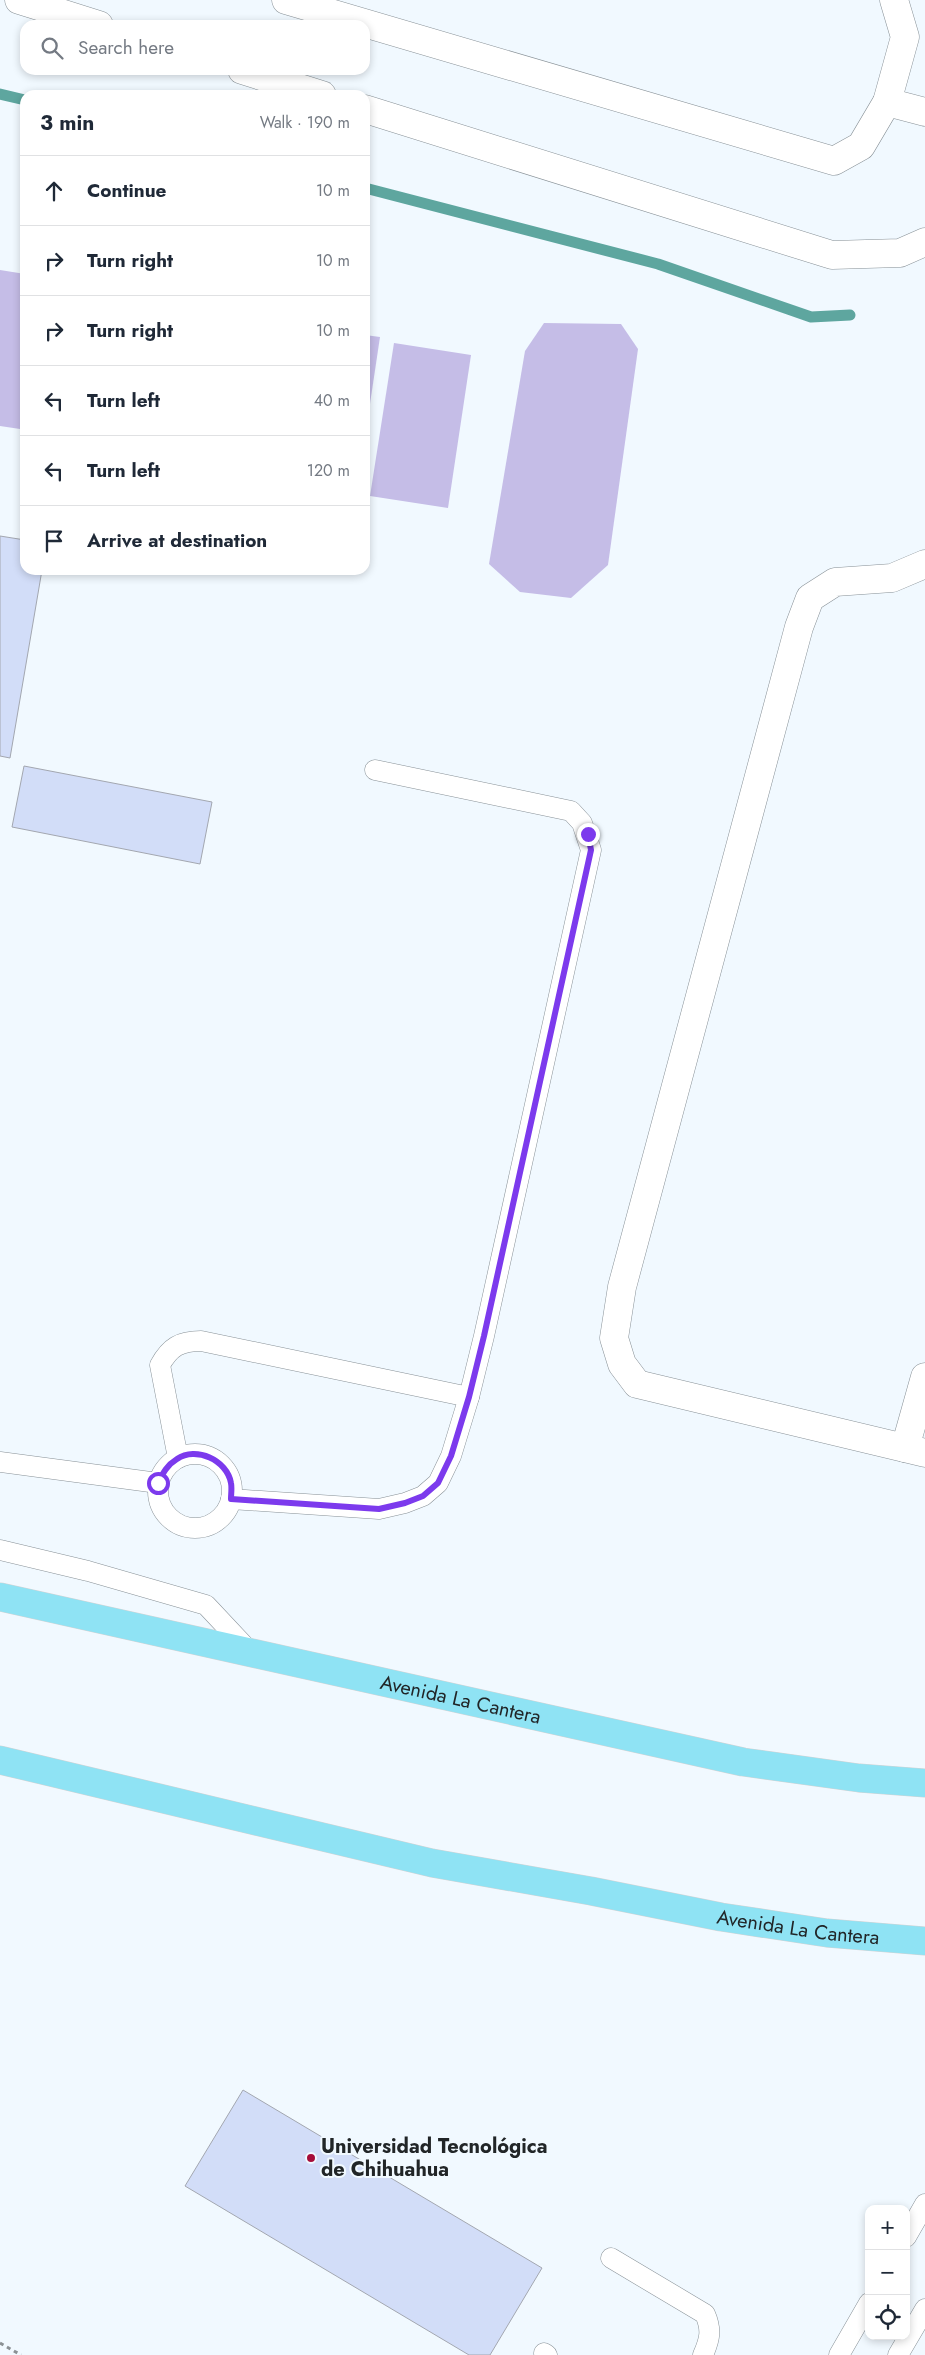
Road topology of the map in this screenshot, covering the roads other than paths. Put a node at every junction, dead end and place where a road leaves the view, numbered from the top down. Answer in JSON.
{"nodes":[{"id":1,"x":19,"y":0,"type":"edge"},
{"id":2,"x":286,"y":0,"type":"edge"},
{"id":3,"x":894,"y":0,"type":"edge"},
{"id":4,"x":83,"y":20,"type":"edge"},
{"id":5,"x":354,"y":20,"type":"edge"},
{"id":6,"x":370,"y":25,"type":"edge"},
{"id":7,"x":915,"y":40,"type":"edge"},
{"id":8,"x":258,"y":75,"type":"edge"},
{"id":9,"x":306,"y":90,"type":"edge"},
{"id":10,"x":887,"y":102,"type":"junction"},
{"id":11,"x":370,"y":110,"type":"edge"},
{"id":12,"x":925,"y":112,"type":"edge"},
{"id":13,"x":925,"y":242,"type":"edge"},
{"id":14,"x":925,"y":564,"type":"edge"},
{"id":15,"x":375,"y":770,"type":"dead end"},
{"id":16,"x":925,"y":1377,"type":"edge"},
{"id":17,"x":469,"y":1397,"type":"junction"},
{"id":18,"x":915,"y":1450,"type":"edge"},
{"id":19,"x":178,"y":1458,"type":"junction"},
{"id":20,"x":0,"y":1462,"type":"edge"},
{"id":21,"x":158,"y":1483,"type":"junction"},
{"id":22,"x":231,"y":1499,"type":"junction"},
{"id":23,"x":0,"y":1550,"type":"edge"},
{"id":24,"x":0,"y":1597,"type":"edge"},
{"id":25,"x":251,"y":1653,"type":"junction"},
{"id":26,"x":0,"y":1760,"type":"edge"},
{"id":27,"x":925,"y":1783,"type":"edge"},
{"id":28,"x":925,"y":1941,"type":"edge"},
{"id":29,"x":925,"y":2204,"type":"edge"},
{"id":30,"x":910,"y":2230,"type":"edge"},
{"id":31,"x":611,"y":2258,"type":"dead end"},
{"id":32,"x":925,"y":2309,"type":"edge"},
{"id":33,"x":865,"y":2310,"type":"edge"},
{"id":34,"x":703,"y":2355,"type":"edge"},
{"id":35,"x":839,"y":2355,"type":"edge"},
{"id":36,"x":898,"y":2355,"type":"edge"}],
"edges":[{"from":1,"to":4,"type":"street"},
{"from":2,"to":5,"type":"street"},
{"from":3,"to":7,"type":"street"},
{"from":6,"to":10,"type":"street"},
{"from":7,"to":10,"type":"street"},
{"from":8,"to":9,"type":"street"},
{"from":10,"to":12,"type":"street"},
{"from":11,"to":13,"type":"street"},
{"from":14,"to":18,"type":"street"},
{"from":15,"to":17,"type":"lane"},
{"from":16,"to":18,"type":"street"},
{"from":17,"to":19,"type":"lane"},
{"from":17,"to":22,"type":"lane"},
{"from":19,"to":21,"type":"lane"},
{"from":19,"to":22,"type":"lane"},
{"from":20,"to":21,"type":"lane"},
{"from":21,"to":22,"type":"lane"},
{"from":23,"to":25,"type":"lane"},
{"from":24,"to":25,"type":"main road","name":"Avenida La Cantera"},
{"from":25,"to":27,"type":"main road","name":"Avenida La Cantera"},
{"from":26,"to":28,"type":"main road","name":"Avenida La Cantera"},
{"from":29,"to":30,"type":"lane"},
{"from":31,"to":34,"type":"lane"},
{"from":32,"to":36,"type":"lane"},
{"from":33,"to":35,"type":"lane"}]}
